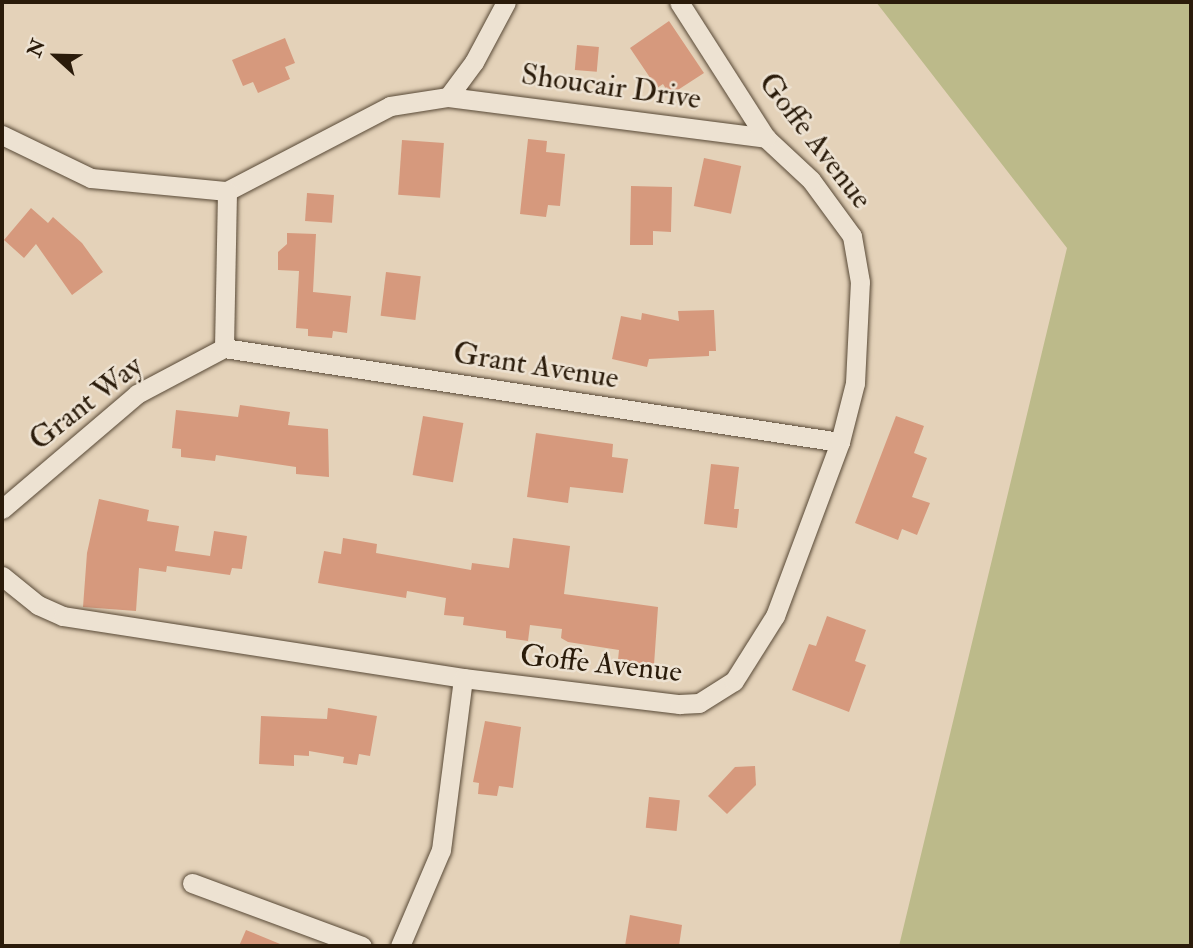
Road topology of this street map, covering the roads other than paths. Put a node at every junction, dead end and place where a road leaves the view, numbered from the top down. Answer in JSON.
{"nodes":[{"id":1,"x":506,"y":2,"type":"edge"},
{"id":2,"x":679,"y":2,"type":"edge"},
{"id":3,"x":448,"y":97,"type":"junction"},
{"id":4,"x":2,"y":135,"type":"edge"},
{"id":5,"x":766,"y":138,"type":"junction"},
{"id":6,"x":227,"y":191,"type":"junction"},
{"id":7,"x":224,"y":348,"type":"junction"},
{"id":8,"x":840,"y":442,"type":"junction"},
{"id":9,"x":2,"y":509,"type":"edge"},
{"id":10,"x":2,"y":576,"type":"edge"},
{"id":11,"x":463,"y":678,"type":"junction"},
{"id":12,"x":192,"y":883,"type":"dead end"},
{"id":13,"x":362,"y":946,"type":"edge"},
{"id":14,"x":400,"y":946,"type":"edge"}],
"edges":[{"from":1,"to":3,"type":"street"},
{"from":2,"to":5,"type":"street","name":"Goffe Avenue"},
{"from":3,"to":5,"type":"street","name":"Shoucair Drive"},
{"from":3,"to":6,"type":"street","name":"Shoucair Drive"},
{"from":4,"to":6,"type":"street"},
{"from":5,"to":8,"type":"street","name":"Goffe Avenue"},
{"from":6,"to":7,"type":"street"},
{"from":7,"to":8,"type":"street","name":"Grant Avenue"},
{"from":7,"to":9,"type":"street","name":"Grant Way"},
{"from":8,"to":11,"type":"street","name":"Goffe Avenue"},
{"from":10,"to":11,"type":"street","name":"Goffe Avenue"},
{"from":11,"to":14,"type":"street"},
{"from":12,"to":13,"type":"street"}]}
